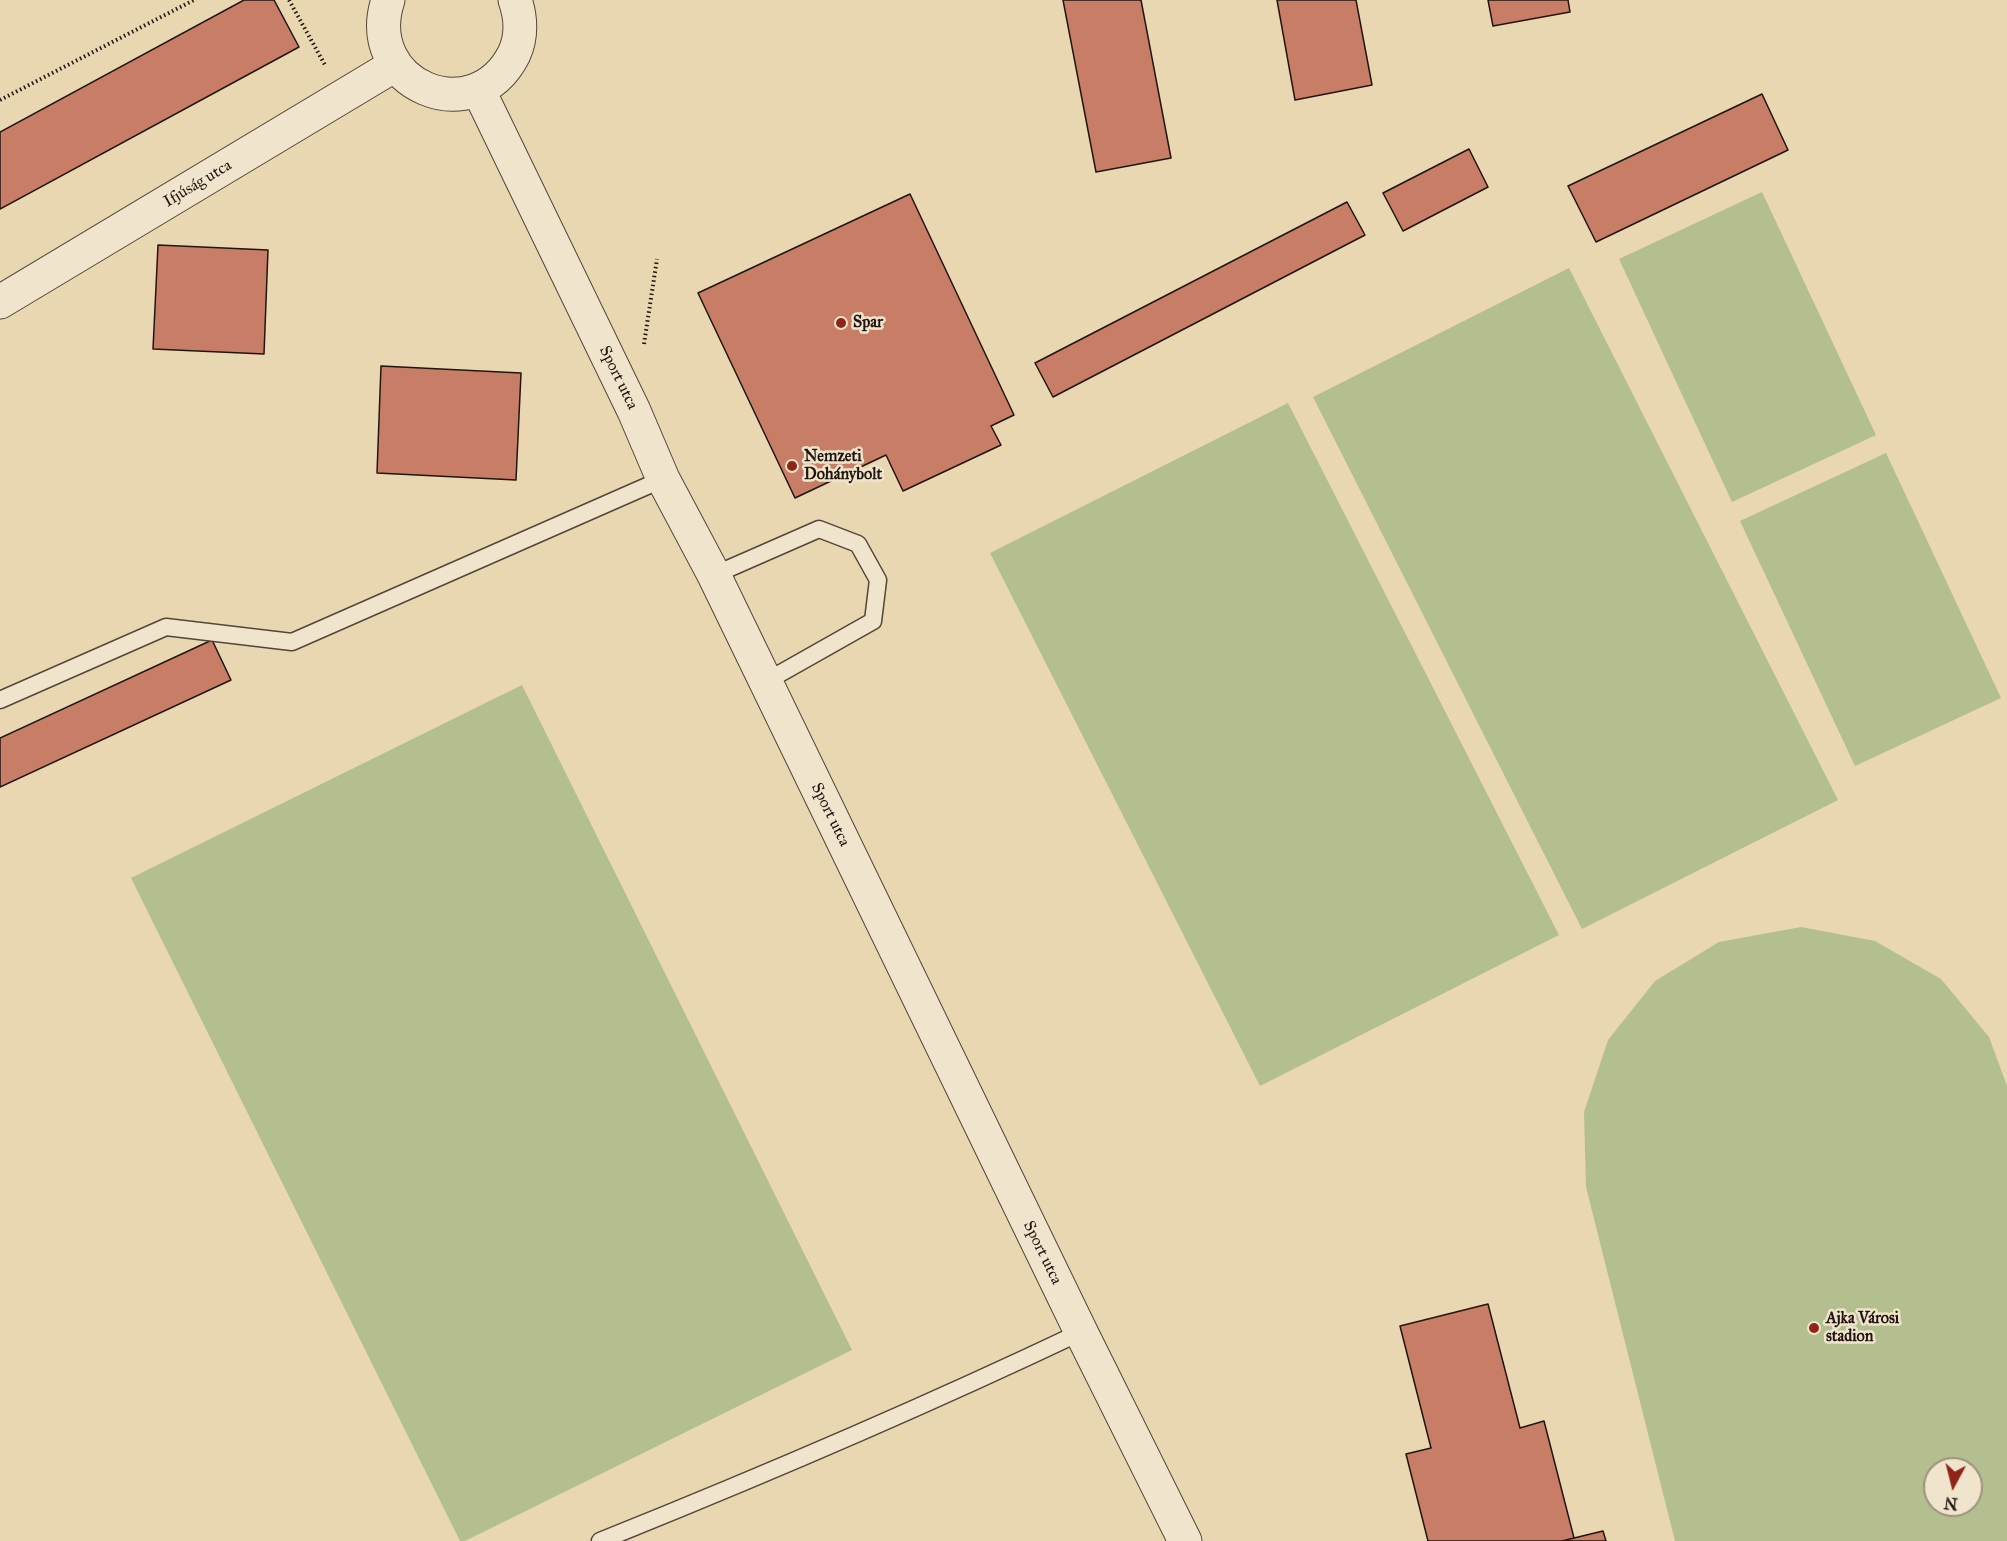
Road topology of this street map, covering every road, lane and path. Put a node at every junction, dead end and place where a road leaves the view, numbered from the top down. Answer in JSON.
{"nodes":[{"id":1,"x":194,"y":0,"type":"edge"},
{"id":2,"x":289,"y":0,"type":"edge"},
{"id":3,"x":388,"y":0,"type":"edge"},
{"id":4,"x":515,"y":0,"type":"edge"},
{"id":5,"x":395,"y":65,"type":"junction"},
{"id":6,"x":478,"y":89,"type":"junction"},
{"id":7,"x":342,"y":97,"type":"junction"},
{"id":8,"x":0,"y":100,"type":"edge"},
{"id":9,"x":657,"y":258,"type":"dead end"},
{"id":10,"x":0,"y":302,"type":"edge"},
{"id":11,"x":643,"y":352,"type":"dead end"},
{"id":12,"x":663,"y":479,"type":"junction"},
{"id":13,"x":714,"y":575,"type":"junction"},
{"id":14,"x":765,"y":682,"type":"junction"},
{"id":15,"x":0,"y":700,"type":"edge"},
{"id":16,"x":1081,"y":1332,"type":"junction"},
{"id":17,"x":600,"y":1541,"type":"edge"},
{"id":18,"x":1185,"y":1541,"type":"edge"}],
"edges":[{"from":1,"to":8,"type":"path"},
{"from":2,"to":7,"type":"path"},
{"from":3,"to":5,"type":"street"},
{"from":4,"to":6,"type":"street"},
{"from":5,"to":6,"type":"street"},
{"from":5,"to":7,"type":"street","name":"Ifjúság utca"},
{"from":6,"to":12,"type":"street","name":"Sport utca"},
{"from":7,"to":10,"type":"street","name":"Ifjúság utca"},
{"from":9,"to":11,"type":"path"},
{"from":12,"to":13,"type":"street","name":"Sport utca"},
{"from":12,"to":15,"type":"lane"},
{"from":13,"to":14,"type":"street","name":"Sport utca"},
{"from":13,"to":14,"type":"lane"},
{"from":14,"to":16,"type":"street","name":"Sport utca"},
{"from":16,"to":17,"type":"lane"},
{"from":16,"to":18,"type":"street","name":"Sport utca"}]}
